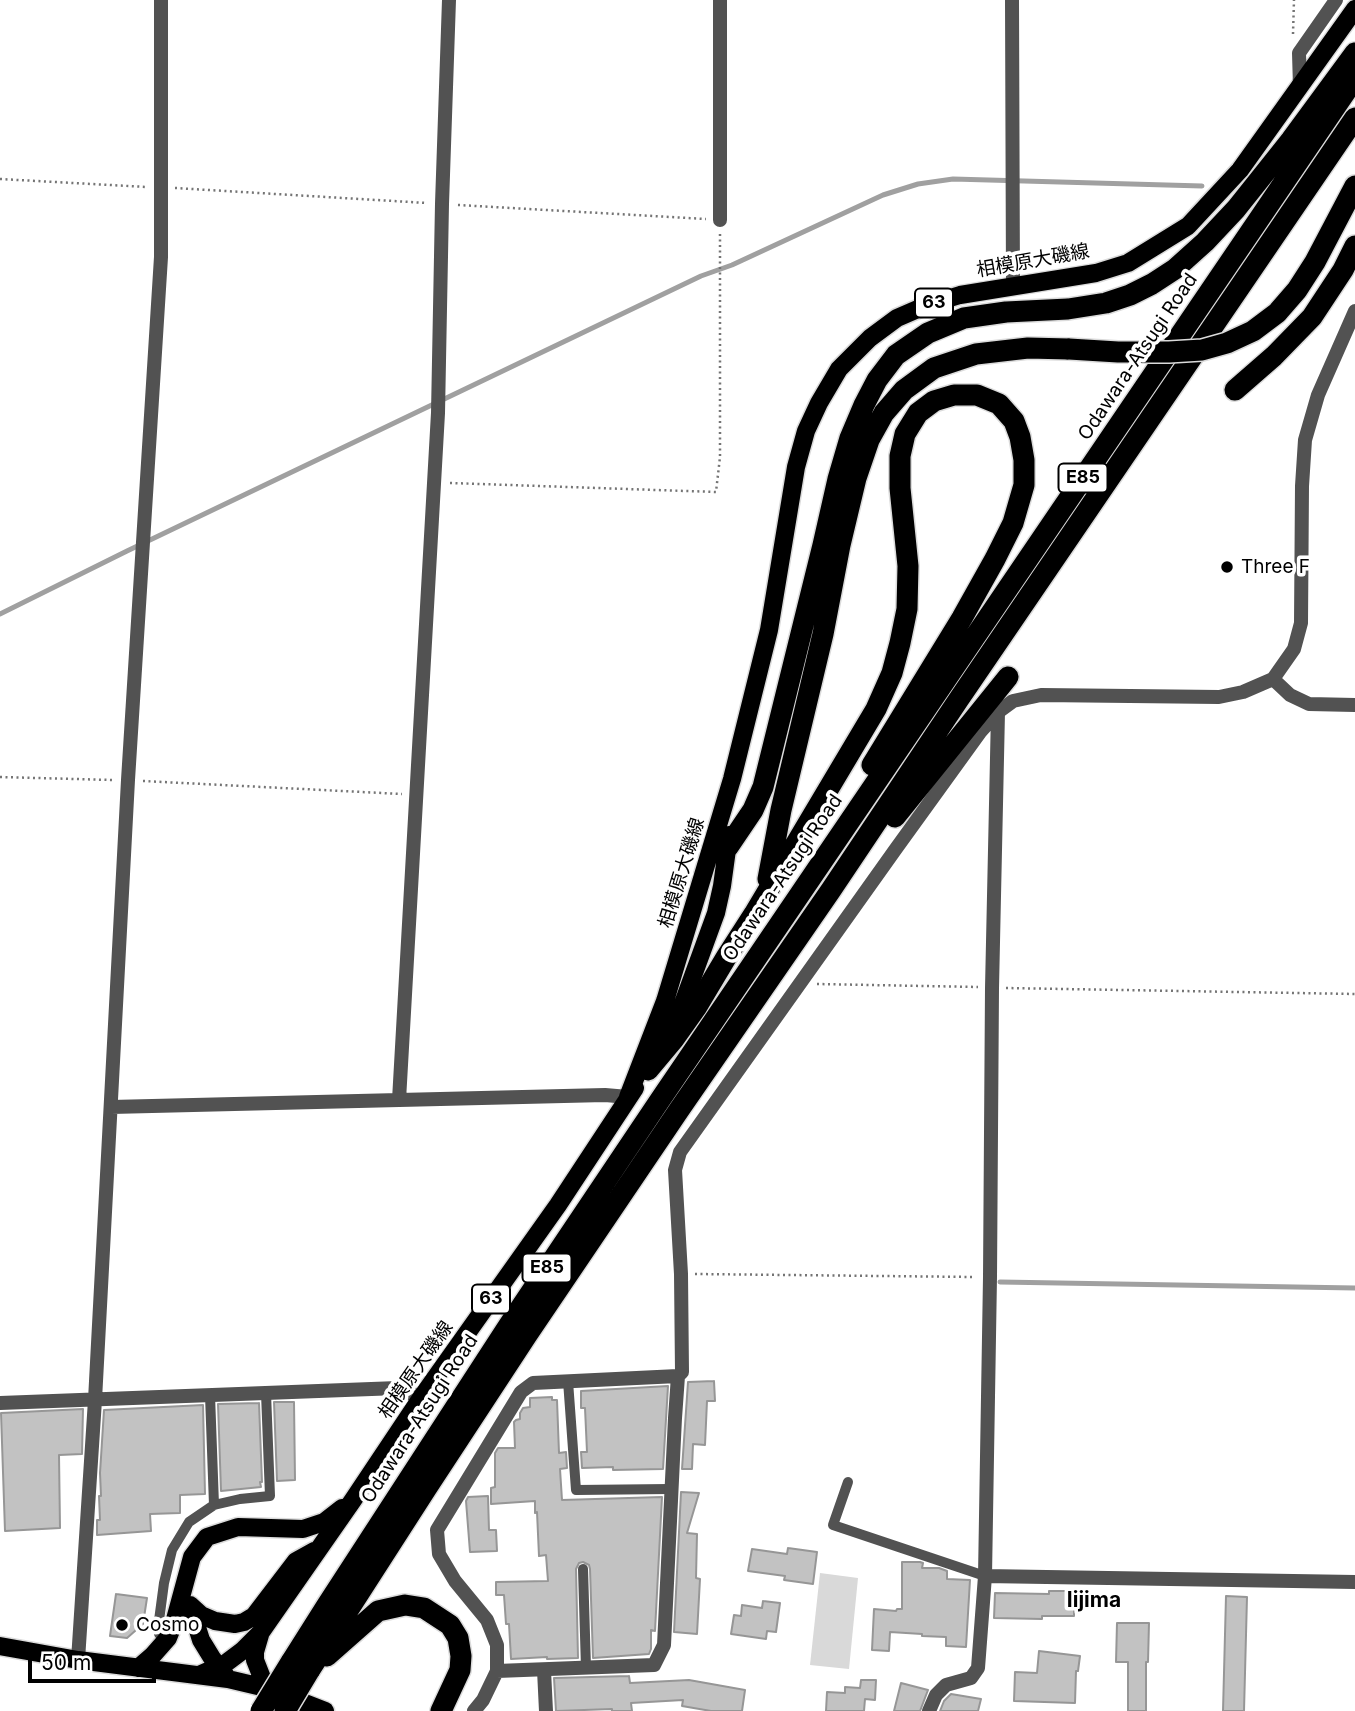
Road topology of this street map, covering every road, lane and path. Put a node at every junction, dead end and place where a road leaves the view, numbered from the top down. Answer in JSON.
{"nodes":[{"id":1,"x":161,"y":0,"type":"edge"},
{"id":2,"x":449,"y":0,"type":"edge"},
{"id":3,"x":720,"y":0,"type":"edge"},
{"id":4,"x":1012,"y":0,"type":"edge"},
{"id":5,"x":1294,"y":0,"type":"edge"},
{"id":6,"x":1336,"y":0,"type":"edge"},
{"id":7,"x":1355,"y":9,"type":"edge"},
{"id":8,"x":1299,"y":53,"type":"junction"},
{"id":9,"x":1355,"y":53,"type":"edge"},
{"id":10,"x":1355,"y":78,"type":"edge"},
{"id":11,"x":1300,"y":87,"type":"junction"},
{"id":12,"x":1355,"y":118,"type":"edge"},
{"id":13,"x":0,"y":179,"type":"edge"},
{"id":14,"x":1355,"y":186,"type":"edge"},
{"id":15,"x":160,"y":188,"type":"junction"},
{"id":16,"x":442,"y":204,"type":"junction"},
{"id":17,"x":720,"y":220,"type":"junction"},
{"id":18,"x":1355,"y":246,"type":"edge"},
{"id":19,"x":1013,"y":287,"type":"junction"},
{"id":20,"x":1355,"y":311,"type":"edge"},
{"id":21,"x":1234,"y":390,"type":"dead end"},
{"id":22,"x":434,"y":482,"type":"junction"},
{"id":23,"x":1008,"y":677,"type":"dead end"},
{"id":24,"x":1273,"y":679,"type":"junction"},
{"id":25,"x":1355,"y":705,"type":"edge"},
{"id":26,"x":998,"y":712,"type":"junction"},
{"id":27,"x":0,"y":777,"type":"edge"},
{"id":28,"x":732,"y":779,"type":"junction"},
{"id":29,"x":128,"y":780,"type":"junction"},
{"id":30,"x":417,"y":794,"type":"junction"},
{"id":31,"x":728,"y":847,"type":"junction"},
{"id":32,"x":811,"y":878,"type":"junction"},
{"id":33,"x":831,"y":890,"type":"junction"},
{"id":34,"x":754,"y":914,"type":"junction"},
{"id":35,"x":800,"y":984,"type":"junction"},
{"id":36,"x":992,"y":988,"type":"junction"},
{"id":37,"x":1355,"y":994,"type":"edge"},
{"id":38,"x":665,"y":1000,"type":"junction"},
{"id":39,"x":648,"y":1070,"type":"junction"},
{"id":40,"x":628,"y":1097,"type":"junction"},
{"id":41,"x":399,"y":1100,"type":"junction"},
{"id":42,"x":111,"y":1107,"type":"junction"},
{"id":43,"x":681,"y":1274,"type":"junction"},
{"id":44,"x":990,"y":1277,"type":"junction"},
{"id":45,"x":678,"y":1376,"type":"junction"},
{"id":46,"x":568,"y":1381,"type":"junction"},
{"id":47,"x":266,"y":1393,"type":"junction"},
{"id":48,"x":209,"y":1395,"type":"junction"},
{"id":49,"x":421,"y":1398,"type":"junction"},
{"id":50,"x":95,"y":1400,"type":"junction"},
{"id":51,"x":0,"y":1403,"type":"edge"},
{"id":52,"x":848,"y":1482,"type":"dead end"},
{"id":53,"x":670,"y":1489,"type":"junction"},
{"id":54,"x":353,"y":1500,"type":"junction"},
{"id":55,"x":214,"y":1505,"type":"junction"},
{"id":56,"x":320,"y":1548,"type":"junction"},
{"id":57,"x":583,"y":1569,"type":"dead end"},
{"id":58,"x":985,"y":1576,"type":"junction"},
{"id":59,"x":185,"y":1581,"type":"junction"},
{"id":60,"x":1355,"y":1582,"type":"edge"},
{"id":61,"x":190,"y":1605,"type":"junction"},
{"id":62,"x":261,"y":1632,"type":"junction"},
{"id":63,"x":167,"y":1638,"type":"junction"},
{"id":64,"x":0,"y":1646,"type":"edge"},
{"id":65,"x":78,"y":1660,"type":"junction"},
{"id":66,"x":300,"y":1667,"type":"junction"},
{"id":67,"x":138,"y":1668,"type":"junction"},
{"id":68,"x":586,"y":1668,"type":"junction"},
{"id":69,"x":544,"y":1670,"type":"junction"},
{"id":70,"x":497,"y":1671,"type":"junction"},
{"id":71,"x":224,"y":1673,"type":"junction"},
{"id":72,"x":266,"y":1688,"type":"junction"},
{"id":73,"x":261,"y":1711,"type":"edge"},
{"id":74,"x":285,"y":1711,"type":"edge"},
{"id":75,"x":326,"y":1711,"type":"edge"},
{"id":76,"x":440,"y":1711,"type":"edge"},
{"id":77,"x":474,"y":1711,"type":"edge"},
{"id":78,"x":546,"y":1711,"type":"edge"},
{"id":79,"x":929,"y":1711,"type":"edge"}],
"edges":[{"from":1,"to":15,"type":"street"},
{"from":2,"to":16,"type":"street"},
{"from":3,"to":17,"type":"street"},
{"from":4,"to":19,"type":"street"},
{"from":5,"to":8,"type":"path"},
{"from":6,"to":8,"type":"street"},
{"from":7,"to":11,"type":"main road","name":"相模原大磯線","number":"63"},
{"from":8,"to":11,"type":"street"},
{"from":9,"to":31,"type":"highway"},
{"from":10,"to":32,"type":"highway","name":"Odawara-Atsugi Road","number":"E85"},
{"from":11,"to":19,"type":"main road","name":"相模原大磯線","number":"63"},
{"from":12,"to":33,"type":"highway","name":"Odawara-Atsugi Road","number":"E85"},
{"from":13,"to":15,"type":"path"},
{"from":14,"to":34,"type":"highway","bridge":true},
{"from":15,"to":16,"type":"path"},
{"from":15,"to":29,"type":"street"},
{"from":16,"to":17,"type":"path"},
{"from":16,"to":22,"type":"street"},
{"from":17,"to":22,"type":"path"},
{"from":18,"to":21,"type":"highway"},
{"from":19,"to":28,"type":"main road","name":"相模原大磯線","number":"63"},
{"from":20,"to":24,"type":"street"},
{"from":22,"to":30,"type":"street"},
{"from":23,"to":33,"type":"highway"},
{"from":24,"to":25,"type":"street"},
{"from":24,"to":26,"type":"street"},
{"from":26,"to":35,"type":"street"},
{"from":26,"to":36,"type":"street"},
{"from":27,"to":29,"type":"path"},
{"from":28,"to":31,"type":"main road","name":"相模原大磯線","number":"63"},
{"from":28,"to":38,"type":"main road","name":"相模原大磯線","number":"63"},
{"from":29,"to":30,"type":"path"},
{"from":29,"to":42,"type":"street"},
{"from":30,"to":41,"type":"street"},
{"from":31,"to":38,"type":"main road","number":"63"},
{"from":31,"to":39,"type":"main road","name":"相模原大磯線","number":"63"},
{"from":32,"to":34,"type":"highway"},
{"from":32,"to":66,"type":"highway","name":"Odawara-Atsugi Road","number":"E85"},
{"from":33,"to":66,"type":"highway","name":"Odawara-Atsugi Road","number":"E85"},
{"from":34,"to":39,"type":"highway"},
{"from":35,"to":36,"type":"path"},
{"from":35,"to":43,"type":"street"},
{"from":36,"to":37,"type":"path"},
{"from":36,"to":44,"type":"street"},
{"from":38,"to":40,"type":"main road","name":"相模原大磯線","number":"63"},
{"from":39,"to":40,"type":"main road","name":"相模原大磯線","number":"63"},
{"from":40,"to":41,"type":"street"},
{"from":40,"to":49,"type":"main road","name":"相模原大磯線","number":"63"},
{"from":41,"to":42,"type":"street"},
{"from":42,"to":50,"type":"street"},
{"from":43,"to":44,"type":"path"},
{"from":43,"to":45,"type":"street"},
{"from":44,"to":58,"type":"street"},
{"from":45,"to":46,"type":"street"},
{"from":45,"to":53,"type":"street"},
{"from":46,"to":53,"type":"lane"},
{"from":46,"to":70,"type":"street"},
{"from":47,"to":48,"type":"street"},
{"from":47,"to":49,"type":"street"},
{"from":47,"to":55,"type":"lane"},
{"from":48,"to":50,"type":"street"},
{"from":48,"to":55,"type":"lane"},
{"from":49,"to":54,"type":"main road","name":"相模原大磯線","number":"63"},
{"from":50,"to":51,"type":"street"},
{"from":50,"to":65,"type":"street"},
{"from":52,"to":58,"type":"lane"},
{"from":53,"to":68,"type":"street"},
{"from":54,"to":56,"type":"main road","name":"相模原大磯線","number":"63"},
{"from":54,"to":59,"type":"main road","number":"63"},
{"from":55,"to":63,"type":"lane"},
{"from":56,"to":61,"type":"main road"},
{"from":56,"to":62,"type":"main road","name":"相模原大磯線","number":"63"},
{"from":57,"to":68,"type":"lane"},
{"from":58,"to":60,"type":"street"},
{"from":58,"to":79,"type":"street"},
{"from":59,"to":61,"type":"main road"},
{"from":59,"to":63,"type":"main road","number":"63"},
{"from":61,"to":71,"type":"main road"},
{"from":62,"to":71,"type":"main road","name":"相模原大磯線"},
{"from":62,"to":72,"type":"main road","number":"63"},
{"from":63,"to":67,"type":"main road","number":"63"},
{"from":64,"to":65,"type":"main road"},
{"from":65,"to":67,"type":"main road"},
{"from":66,"to":73,"type":"highway","name":"Odawara-Atsugi Road","number":"E85","bridge":true},
{"from":66,"to":74,"type":"highway","name":"Odawara-Atsugi Road","number":"E85","bridge":true},
{"from":66,"to":76,"type":"highway"},
{"from":67,"to":71,"type":"main road"},
{"from":68,"to":69,"type":"street"},
{"from":69,"to":70,"type":"street"},
{"from":69,"to":78,"type":"street"},
{"from":70,"to":77,"type":"street"},
{"from":71,"to":72,"type":"main road"},
{"from":72,"to":75,"type":"main road"}]}
